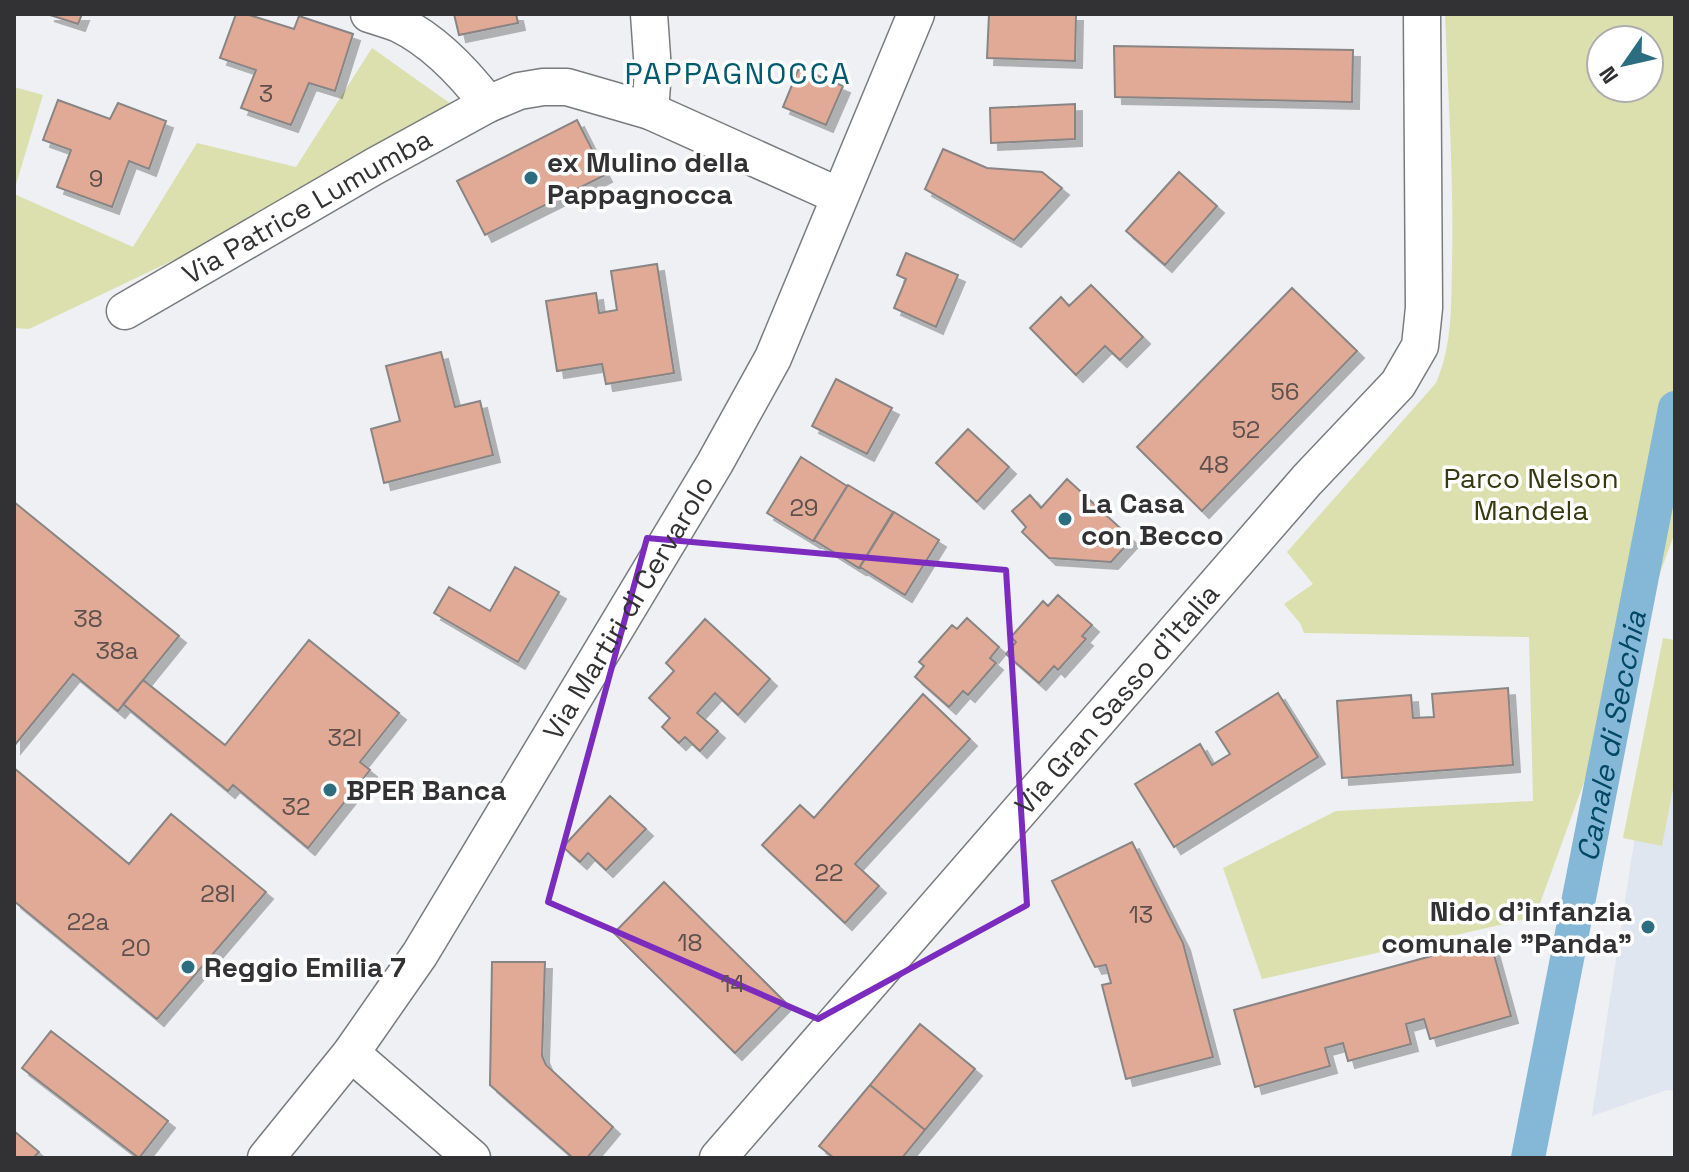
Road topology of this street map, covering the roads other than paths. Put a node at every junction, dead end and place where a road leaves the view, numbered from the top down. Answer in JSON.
{"nodes":[{"id":1,"x":369,"y":14,"type":"edge"},
{"id":2,"x":649,"y":14,"type":"edge"},
{"id":3,"x":916,"y":14,"type":"edge"},
{"id":4,"x":1422,"y":14,"type":"edge"},
{"id":5,"x":488,"y":104,"type":"junction"},
{"id":6,"x":650,"y":111,"type":"junction"},
{"id":7,"x":839,"y":196,"type":"junction"},
{"id":8,"x":125,"y":311,"type":"dead end"},
{"id":9,"x":351,"y":1053,"type":"junction"},
{"id":10,"x":266,"y":1158,"type":"edge"},
{"id":11,"x":472,"y":1158,"type":"edge"},
{"id":12,"x":718,"y":1158,"type":"edge"}],
"edges":[{"from":1,"to":5,"type":"street"},
{"from":2,"to":6,"type":"street"},
{"from":3,"to":7,"type":"street","name":"Via Martiri di Cervarolo"},
{"from":4,"to":12,"type":"street","name":"Via Gran Sasso d'Italia"},
{"from":5,"to":6,"type":"street","name":"Via Patrice Lumumba"},
{"from":5,"to":8,"type":"street","name":"Via Patrice Lumumba"},
{"from":6,"to":7,"type":"street","name":"Via Patrice Lumumba"},
{"from":7,"to":9,"type":"street","name":"Via Martiri di Cervarolo"},
{"from":9,"to":10,"type":"street","name":"Via Martiri di Cervarolo"},
{"from":9,"to":11,"type":"street"}]}
